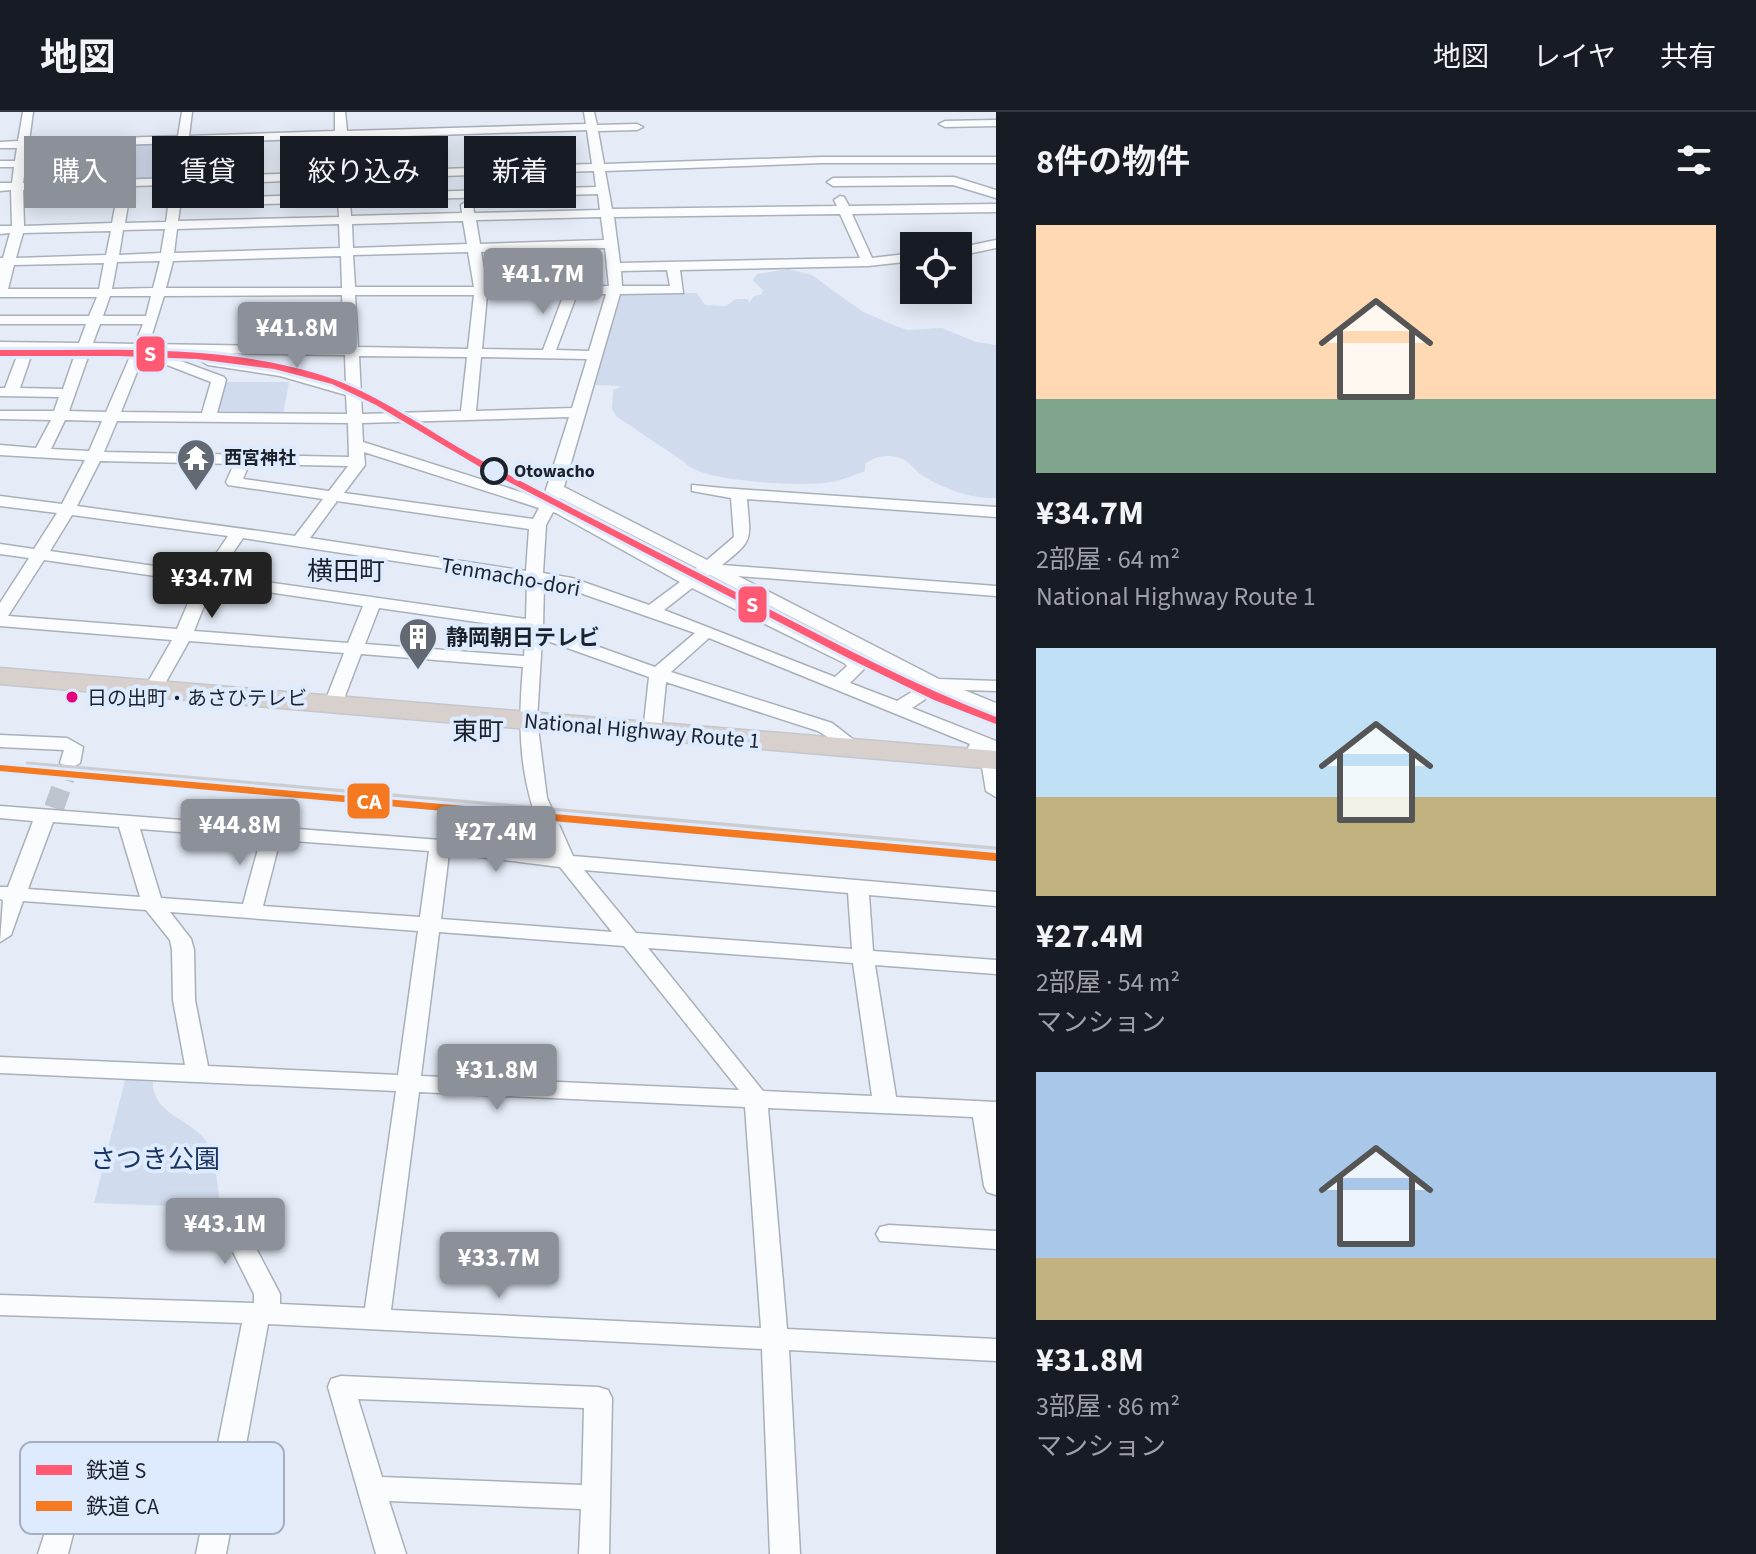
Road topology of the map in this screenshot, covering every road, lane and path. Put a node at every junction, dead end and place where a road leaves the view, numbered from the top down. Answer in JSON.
{"nodes":[{"id":1,"x":28,"y":112,"type":"edge"},
{"id":2,"x":187,"y":112,"type":"edge"},
{"id":3,"x":340,"y":112,"type":"edge"},
{"id":4,"x":589,"y":112,"type":"edge"},
{"id":5,"x":996,"y":123,"type":"edge"},
{"id":6,"x":945,"y":124,"type":"dead end"},
{"id":7,"x":637,"y":127,"type":"dead end"},
{"id":8,"x":591,"y":128,"type":"junction"},
{"id":9,"x":341,"y":134,"type":"junction"},
{"id":10,"x":25,"y":136,"type":"edge"},
{"id":11,"x":183,"y":136,"type":"edge"},
{"id":12,"x":262,"y":136,"type":"edge"},
{"id":13,"x":24,"y":144,"type":"joint"},
{"id":14,"x":0,"y":145,"type":"edge"},
{"id":15,"x":822,"y":160,"type":"junction"},
{"id":16,"x":996,"y":160,"type":"edge"},
{"id":17,"x":0,"y":164,"type":"edge"},
{"id":18,"x":21,"y":164,"type":"junction"},
{"id":19,"x":599,"y":167,"type":"junction"},
{"id":20,"x":576,"y":168,"type":"edge"},
{"id":21,"x":448,"y":172,"type":"edge"},
{"id":22,"x":461,"y":172,"type":"junction"},
{"id":23,"x":464,"y":172,"type":"edge"},
{"id":24,"x":833,"y":182,"type":"junction"},
{"id":25,"x":17,"y":186,"type":"junction"},
{"id":26,"x":24,"y":186,"type":"edge"},
{"id":27,"x":0,"y":187,"type":"edge"},
{"id":28,"x":464,"y":188,"type":"edge"},
{"id":29,"x":576,"y":190,"type":"edge"},
{"id":30,"x":603,"y":190,"type":"junction"},
{"id":31,"x":996,"y":194,"type":"edge"},
{"id":32,"x":122,"y":208,"type":"edge"},
{"id":33,"x":174,"y":208,"type":"edge"},
{"id":34,"x":343,"y":208,"type":"edge"},
{"id":35,"x":467,"y":208,"type":"edge"},
{"id":36,"x":996,"y":208,"type":"edge"},
{"id":37,"x":844,"y":210,"type":"junction"},
{"id":38,"x":607,"y":213,"type":"junction"},
{"id":39,"x":469,"y":217,"type":"junction"},
{"id":40,"x":344,"y":221,"type":"junction"},
{"id":41,"x":170,"y":226,"type":"junction"},
{"id":42,"x":118,"y":228,"type":"junction"},
{"id":43,"x":18,"y":229,"type":"junction"},
{"id":44,"x":0,"y":230,"type":"edge"},
{"id":45,"x":610,"y":244,"type":"junction"},
{"id":46,"x":996,"y":244,"type":"edge"},
{"id":47,"x":474,"y":248,"type":"junction"},
{"id":48,"x":972,"y":249,"type":"edge"},
{"id":49,"x":346,"y":252,"type":"junction"},
{"id":50,"x":167,"y":258,"type":"junction"},
{"id":51,"x":112,"y":259,"type":"junction"},
{"id":52,"x":900,"y":259,"type":"edge"},
{"id":53,"x":4,"y":262,"type":"edge"},
{"id":54,"x":868,"y":262,"type":"junction"},
{"id":55,"x":672,"y":265,"type":"junction"},
{"id":56,"x":615,"y":267,"type":"junction"},
{"id":57,"x":572,"y":290,"type":"junction"},
{"id":58,"x":614,"y":290,"type":"junction"},
{"id":59,"x":481,"y":291,"type":"junction"},
{"id":60,"x":350,"y":292,"type":"junction"},
{"id":61,"x":0,"y":293,"type":"edge"},
{"id":62,"x":105,"y":293,"type":"junction"},
{"id":63,"x":161,"y":293,"type":"junction"},
{"id":64,"x":0,"y":320,"type":"edge"},
{"id":65,"x":96,"y":320,"type":"junction"},
{"id":66,"x":152,"y":320,"type":"junction"},
{"id":67,"x":0,"y":346,"type":"edge"},
{"id":68,"x":83,"y":352,"type":"junction"},
{"id":69,"x":353,"y":352,"type":"junction"},
{"id":70,"x":474,"y":353,"type":"junction"},
{"id":71,"x":138,"y":354,"type":"junction"},
{"id":72,"x":548,"y":354,"type":"junction"},
{"id":73,"x":0,"y":355,"type":"edge"},
{"id":74,"x":594,"y":355,"type":"junction"},
{"id":75,"x":24,"y":356,"type":"junction"},
{"id":76,"x":167,"y":360,"type":"junction"},
{"id":77,"x":6,"y":392,"type":"edge"},
{"id":78,"x":69,"y":393,"type":"junction"},
{"id":79,"x":354,"y":393,"type":"junction"},
{"id":80,"x":577,"y":412,"type":"junction"},
{"id":81,"x":0,"y":415,"type":"edge"},
{"id":82,"x":468,"y":415,"type":"junction"},
{"id":83,"x":60,"y":416,"type":"junction"},
{"id":84,"x":112,"y":416,"type":"junction"},
{"id":85,"x":208,"y":417,"type":"junction"},
{"id":86,"x":355,"y":419,"type":"junction"},
{"id":87,"x":356,"y":445,"type":"junction"},
{"id":88,"x":0,"y":450,"type":"edge"},
{"id":89,"x":41,"y":453,"type":"junction"},
{"id":90,"x":95,"y":456,"type":"junction"},
{"id":91,"x":243,"y":460,"type":"junction"},
{"id":92,"x":357,"y":462,"type":"junction"},
{"id":93,"x":698,"y":488,"type":"dead end"},
{"id":94,"x":739,"y":494,"type":"junction"},
{"id":95,"x":333,"y":496,"type":"junction"},
{"id":96,"x":552,"y":497,"type":"junction"},
{"id":97,"x":0,"y":501,"type":"edge"},
{"id":98,"x":67,"y":510,"type":"junction"},
{"id":99,"x":996,"y":512,"type":"edge"},
{"id":100,"x":538,"y":525,"type":"junction"},
{"id":101,"x":239,"y":532,"type":"junction"},
{"id":102,"x":299,"y":541,"type":"junction"},
{"id":103,"x":0,"y":549,"type":"edge"},
{"id":104,"x":39,"y":554,"type":"junction"},
{"id":105,"x":709,"y":569,"type":"junction"},
{"id":106,"x":537,"y":577,"type":"junction"},
{"id":107,"x":207,"y":579,"type":"junction"},
{"id":108,"x":690,"y":580,"type":"junction"},
{"id":109,"x":996,"y":591,"type":"edge"},
{"id":110,"x":373,"y":602,"type":"junction"},
{"id":111,"x":651,"y":612,"type":"junction"},
{"id":112,"x":0,"y":618,"type":"edge"},
{"id":113,"x":534,"y":627,"type":"junction"},
{"id":114,"x":707,"y":631,"type":"junction"},
{"id":115,"x":183,"y":636,"type":"junction"},
{"id":116,"x":353,"y":648,"type":"junction"},
{"id":117,"x":531,"y":662,"type":"junction"},
{"id":118,"x":658,"y":674,"type":"junction"},
{"id":119,"x":0,"y":676,"type":"edge"},
{"id":120,"x":839,"y":683,"type":"junction"},
{"id":121,"x":936,"y":684,"type":"junction"},
{"id":122,"x":996,"y":686,"type":"edge"},
{"id":123,"x":153,"y":689,"type":"junction"},
{"id":124,"x":333,"y":704,"type":"junction"},
{"id":125,"x":996,"y":709,"type":"edge"},
{"id":126,"x":907,"y":711,"type":"junction"},
{"id":127,"x":528,"y":720,"type":"junction"},
{"id":128,"x":652,"y":732,"type":"junction"},
{"id":129,"x":0,"y":741,"type":"edge"},
{"id":130,"x":854,"y":747,"type":"junction"},
{"id":131,"x":994,"y":756,"type":"edge"},
{"id":132,"x":70,"y":763,"type":"dead end"},
{"id":133,"x":996,"y":791,"type":"edge"},
{"id":134,"x":0,"y":812,"type":"edge"},
{"id":135,"x":50,"y":813,"type":"junction"},
{"id":136,"x":128,"y":823,"type":"junction"},
{"id":137,"x":272,"y":833,"type":"junction"},
{"id":138,"x":440,"y":846,"type":"junction"},
{"id":139,"x":568,"y":860,"type":"junction"},
{"id":140,"x":858,"y":886,"type":"junction"},
{"id":141,"x":7,"y":894,"type":"edge"},
{"id":142,"x":996,"y":899,"type":"edge"},
{"id":143,"x":153,"y":905,"type":"junction"},
{"id":144,"x":251,"y":912,"type":"junction"},
{"id":145,"x":429,"y":925,"type":"junction"},
{"id":146,"x":0,"y":935,"type":"edge"},
{"id":147,"x":631,"y":939,"type":"junction"},
{"id":148,"x":863,"y":956,"type":"junction"},
{"id":149,"x":996,"y":967,"type":"edge"},
{"id":150,"x":0,"y":1065,"type":"edge"},
{"id":151,"x":198,"y":1073,"type":"junction"},
{"id":152,"x":409,"y":1084,"type":"junction"},
{"id":153,"x":756,"y":1100,"type":"junction"},
{"id":154,"x":885,"y":1105,"type":"junction"},
{"id":155,"x":990,"y":1109,"type":"edge"},
{"id":156,"x":996,"y":1186,"type":"edge"},
{"id":157,"x":224,"y":1210,"type":"dead end"},
{"id":158,"x":889,"y":1234,"type":"dead end"},
{"id":159,"x":996,"y":1240,"type":"edge"},
{"id":160,"x":0,"y":1305,"type":"edge"},
{"id":161,"x":262,"y":1314,"type":"junction"},
{"id":162,"x":377,"y":1319,"type":"junction"},
{"id":163,"x":775,"y":1339,"type":"junction"},
{"id":164,"x":996,"y":1350,"type":"edge"},
{"id":165,"x":235,"y":1442,"type":"edge"},
{"id":166,"x":371,"y":1488,"type":"junction"},
{"id":167,"x":596,"y":1498,"type":"junction"},
{"id":168,"x":59,"y":1534,"type":"edge"},
{"id":169,"x":215,"y":1534,"type":"edge"},
{"id":170,"x":53,"y":1554,"type":"edge"},
{"id":171,"x":211,"y":1554,"type":"edge"},
{"id":172,"x":391,"y":1554,"type":"edge"},
{"id":173,"x":594,"y":1554,"type":"edge"},
{"id":174,"x":785,"y":1554,"type":"edge"}],
"edges":[{"from":1,"to":10,"type":"street"},
{"from":2,"to":11,"type":"street"},
{"from":3,"to":9,"type":"street"},
{"from":4,"to":8,"type":"street"},
{"from":5,"to":6,"type":"street"},
{"from":7,"to":8,"type":"street"},
{"from":8,"to":9,"type":"street"},
{"from":8,"to":19,"type":"street"},
{"from":9,"to":12,"type":"street"},
{"from":13,"to":14,"type":"street"},
{"from":13,"to":18,"type":"street"},
{"from":15,"to":16,"type":"street"},
{"from":15,"to":19,"type":"street"},
{"from":15,"to":24,"type":"street"},
{"from":17,"to":18,"type":"street"},
{"from":18,"to":25,"type":"street"},
{"from":19,"to":20,"type":"street"},
{"from":19,"to":30,"type":"street"},
{"from":21,"to":22,"type":"street"},
{"from":22,"to":23,"type":"street"},
{"from":22,"to":28,"type":"street"},
{"from":24,"to":31,"type":"street"},
{"from":24,"to":37,"type":"street"},
{"from":25,"to":26,"type":"street"},
{"from":25,"to":27,"type":"street"},
{"from":25,"to":43,"type":"street"},
{"from":29,"to":30,"type":"street"},
{"from":30,"to":38,"type":"street"},
{"from":32,"to":42,"type":"street"},
{"from":33,"to":41,"type":"street"},
{"from":34,"to":40,"type":"street"},
{"from":35,"to":39,"type":"street"},
{"from":36,"to":37,"type":"street"},
{"from":37,"to":38,"type":"street"},
{"from":37,"to":54,"type":"street"},
{"from":38,"to":39,"type":"street"},
{"from":38,"to":45,"type":"street"},
{"from":39,"to":40,"type":"street"},
{"from":39,"to":47,"type":"street"},
{"from":40,"to":41,"type":"street"},
{"from":40,"to":49,"type":"street"},
{"from":41,"to":42,"type":"street"},
{"from":41,"to":50,"type":"street"},
{"from":42,"to":43,"type":"street"},
{"from":42,"to":51,"type":"street"},
{"from":43,"to":44,"type":"street"},
{"from":43,"to":53,"type":"street"},
{"from":45,"to":47,"type":"street"},
{"from":45,"to":56,"type":"street"},
{"from":46,"to":48,"type":"street"},
{"from":47,"to":49,"type":"street"},
{"from":47,"to":59,"type":"street"},
{"from":49,"to":50,"type":"street"},
{"from":49,"to":60,"type":"street"},
{"from":50,"to":51,"type":"street"},
{"from":50,"to":63,"type":"street"},
{"from":51,"to":53,"type":"street"},
{"from":51,"to":62,"type":"street"},
{"from":52,"to":54,"type":"street"},
{"from":53,"to":61,"type":"street"},
{"from":54,"to":55,"type":"street"},
{"from":55,"to":56,"type":"street"},
{"from":55,"to":58,"type":"street"},
{"from":56,"to":58,"type":"street"},
{"from":57,"to":58,"type":"street"},
{"from":57,"to":59,"type":"street"},
{"from":57,"to":72,"type":"street"},
{"from":58,"to":74,"type":"street"},
{"from":59,"to":60,"type":"street"},
{"from":59,"to":70,"type":"street"},
{"from":60,"to":63,"type":"street"},
{"from":60,"to":69,"type":"street"},
{"from":61,"to":62,"type":"street"},
{"from":62,"to":63,"type":"street"},
{"from":62,"to":65,"type":"street"},
{"from":63,"to":66,"type":"street"},
{"from":64,"to":65,"type":"street"},
{"from":65,"to":66,"type":"street"},
{"from":65,"to":68,"type":"street"},
{"from":66,"to":71,"type":"street"},
{"from":67,"to":68,"type":"street"},
{"from":68,"to":71,"type":"street"},
{"from":68,"to":75,"type":"street"},
{"from":68,"to":78,"type":"street"},
{"from":69,"to":70,"type":"street"},
{"from":69,"to":71,"type":"street"},
{"from":69,"to":79,"type":"street"},
{"from":70,"to":72,"type":"street"},
{"from":70,"to":82,"type":"street"},
{"from":71,"to":76,"type":"street"},
{"from":71,"to":84,"type":"street"},
{"from":72,"to":74,"type":"street"},
{"from":73,"to":75,"type":"street"},
{"from":74,"to":80,"type":"street"},
{"from":75,"to":77,"type":"street"},
{"from":76,"to":79,"type":"street"},
{"from":76,"to":85,"type":"street"},
{"from":77,"to":78,"type":"street"},
{"from":78,"to":83,"type":"street"},
{"from":79,"to":86,"type":"street"},
{"from":80,"to":82,"type":"street"},
{"from":80,"to":96,"type":"street"},
{"from":81,"to":83,"type":"street"},
{"from":82,"to":86,"type":"street"},
{"from":83,"to":84,"type":"street"},
{"from":83,"to":89,"type":"street"},
{"from":84,"to":85,"type":"street"},
{"from":84,"to":90,"type":"street"},
{"from":85,"to":86,"type":"street"},
{"from":86,"to":87,"type":"street"},
{"from":87,"to":92,"type":"street"},
{"from":87,"to":96,"type":"street"},
{"from":88,"to":89,"type":"street"},
{"from":89,"to":90,"type":"street"},
{"from":90,"to":91,"type":"street"},
{"from":90,"to":98,"type":"street"},
{"from":91,"to":92,"type":"street"},
{"from":91,"to":95,"type":"street"},
{"from":92,"to":95,"type":"street"},
{"from":93,"to":94,"type":"street"},
{"from":94,"to":99,"type":"street"},
{"from":94,"to":105,"type":"street"},
{"from":95,"to":100,"type":"street"},
{"from":95,"to":102,"type":"street"},
{"from":96,"to":100,"type":"street"},
{"from":96,"to":105,"type":"street"},
{"from":96,"to":108,"type":"street"},
{"from":97,"to":98,"type":"street","name":"Tenmacho-dori"},
{"from":98,"to":101,"type":"street","name":"Tenmacho-dori"},
{"from":98,"to":104,"type":"street"},
{"from":100,"to":106,"type":"street"},
{"from":101,"to":102,"type":"street","name":"Tenmacho-dori"},
{"from":101,"to":107,"type":"street"},
{"from":102,"to":106,"type":"street","name":"Tenmacho-dori"},
{"from":103,"to":104,"type":"street"},
{"from":104,"to":107,"type":"street"},
{"from":104,"to":112,"type":"street"},
{"from":105,"to":108,"type":"street"},
{"from":105,"to":109,"type":"street"},
{"from":105,"to":121,"type":"street"},
{"from":106,"to":111,"type":"street","name":"Tenmacho-dori"},
{"from":106,"to":113,"type":"street"},
{"from":107,"to":110,"type":"street"},
{"from":107,"to":115,"type":"street"},
{"from":108,"to":111,"type":"street"},
{"from":108,"to":120,"type":"street"},
{"from":110,"to":113,"type":"street"},
{"from":110,"to":116,"type":"street"},
{"from":111,"to":114,"type":"street","name":"Tenmacho-dori"},
{"from":112,"to":115,"type":"street"},
{"from":113,"to":117,"type":"street"},
{"from":113,"to":118,"type":"street"},
{"from":114,"to":118,"type":"street"},
{"from":114,"to":120,"type":"street","name":"Tenmacho-dori"},
{"from":115,"to":116,"type":"street"},
{"from":115,"to":123,"type":"street"},
{"from":116,"to":117,"type":"street"},
{"from":116,"to":124,"type":"street"},
{"from":117,"to":127,"type":"street"},
{"from":118,"to":128,"type":"street"},
{"from":118,"to":130,"type":"street"},
{"from":119,"to":123,"type":"highway","name":"National Highway Route 1"},
{"from":120,"to":126,"type":"street","name":"Tenmacho-dori"},
{"from":121,"to":122,"type":"street"},
{"from":121,"to":125,"type":"street"},
{"from":121,"to":126,"type":"street"},
{"from":123,"to":124,"type":"highway","name":"National Highway Route 1"},
{"from":124,"to":127,"type":"highway","name":"National Highway Route 1"},
{"from":126,"to":131,"type":"street","name":"Tenmacho-dori"},
{"from":127,"to":128,"type":"highway","name":"National Highway Route 1"},
{"from":127,"to":139,"type":"street"},
{"from":128,"to":130,"type":"highway","name":"National Highway Route 1"},
{"from":129,"to":132,"type":"street"},
{"from":130,"to":131,"type":"highway","name":"National Highway Route 1"},
{"from":131,"to":133,"type":"street"},
{"from":134,"to":135,"type":"street"},
{"from":135,"to":136,"type":"street"},
{"from":135,"to":141,"type":"street"},
{"from":136,"to":137,"type":"street"},
{"from":136,"to":143,"type":"street"},
{"from":137,"to":138,"type":"street"},
{"from":137,"to":144,"type":"street"},
{"from":138,"to":139,"type":"street"},
{"from":138,"to":145,"type":"street"},
{"from":139,"to":140,"type":"street"},
{"from":139,"to":147,"type":"street"},
{"from":140,"to":142,"type":"street"},
{"from":140,"to":148,"type":"street"},
{"from":141,"to":143,"type":"street"},
{"from":141,"to":146,"type":"street"},
{"from":143,"to":144,"type":"street"},
{"from":143,"to":151,"type":"street"},
{"from":144,"to":145,"type":"street"},
{"from":145,"to":147,"type":"street"},
{"from":145,"to":152,"type":"street"},
{"from":147,"to":148,"type":"street"},
{"from":147,"to":153,"type":"street"},
{"from":148,"to":149,"type":"street"},
{"from":148,"to":154,"type":"street"},
{"from":150,"to":151,"type":"street"},
{"from":151,"to":152,"type":"street"},
{"from":152,"to":153,"type":"street"},
{"from":152,"to":162,"type":"street"},
{"from":153,"to":154,"type":"street"},
{"from":153,"to":163,"type":"street"},
{"from":154,"to":155,"type":"street"},
{"from":155,"to":156,"type":"street"},
{"from":157,"to":161,"type":"street"},
{"from":158,"to":159,"type":"street"},
{"from":160,"to":161,"type":"street"},
{"from":161,"to":162,"type":"street"},
{"from":161,"to":165,"type":"street"},
{"from":162,"to":163,"type":"street"},
{"from":163,"to":164,"type":"street"},
{"from":163,"to":174,"type":"street"},
{"from":166,"to":167,"type":"street"},
{"from":166,"to":167,"type":"street"},
{"from":166,"to":172,"type":"street"},
{"from":167,"to":173,"type":"street"},
{"from":168,"to":170,"type":"street"},
{"from":169,"to":171,"type":"street"}]}
